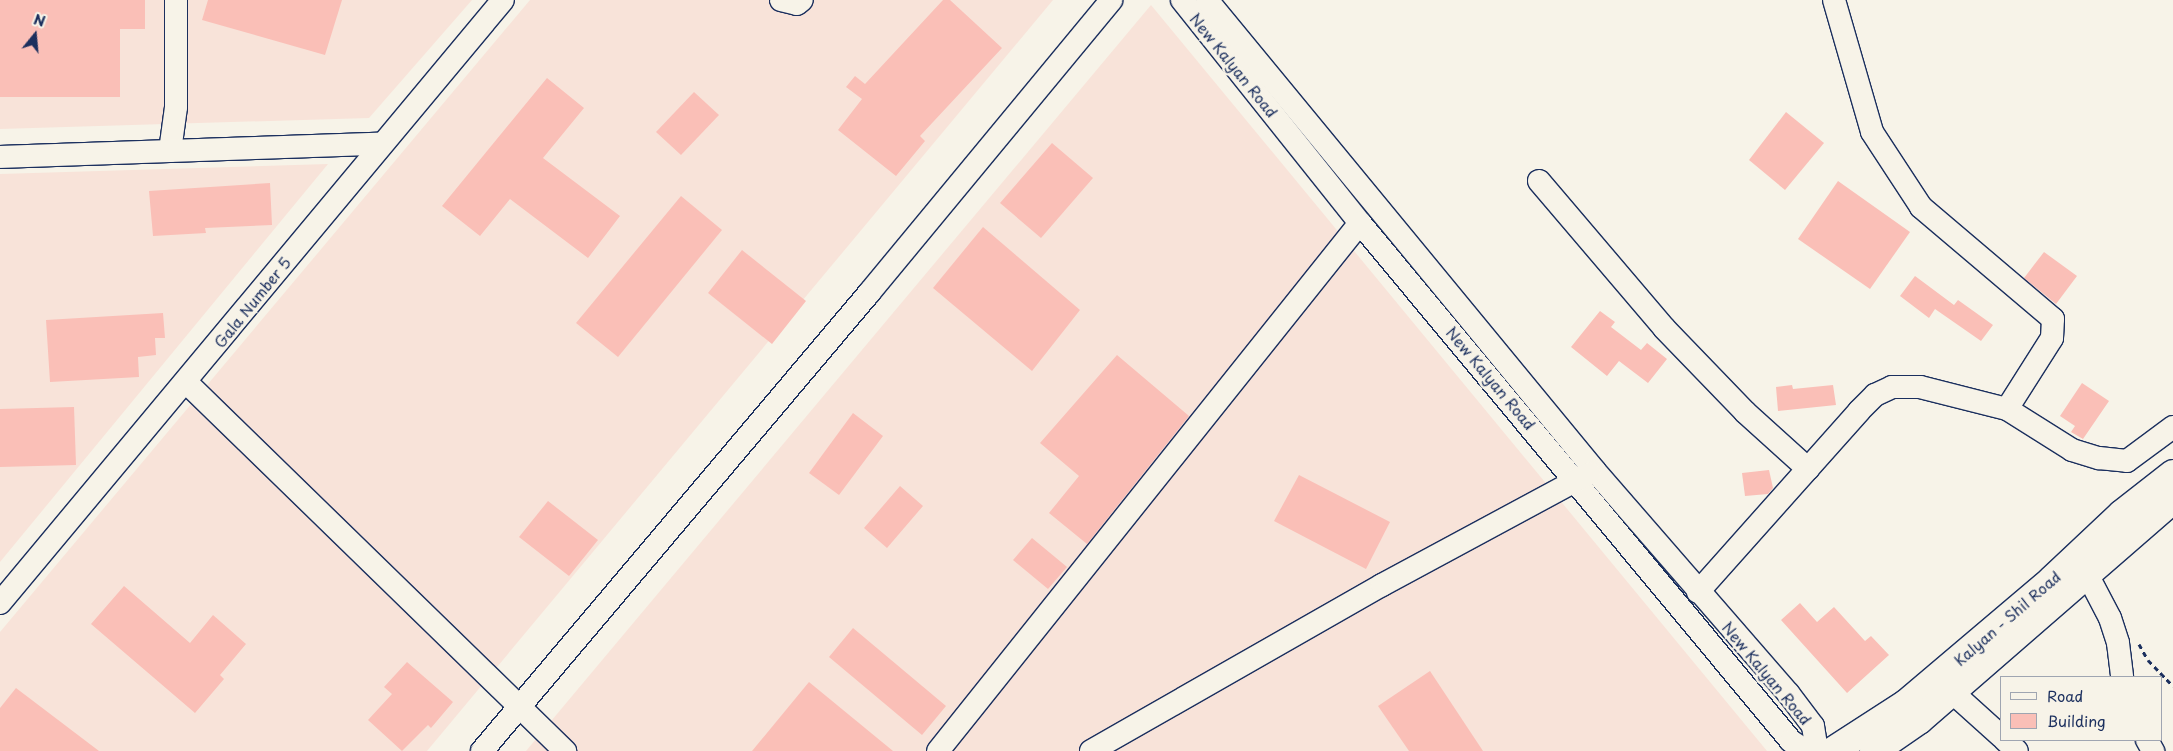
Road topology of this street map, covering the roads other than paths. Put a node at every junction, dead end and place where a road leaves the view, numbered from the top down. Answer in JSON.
{"nodes":[{"id":1,"x":176,"y":0,"type":"edge"},
{"id":2,"x":503,"y":0,"type":"edge"},
{"id":3,"x":780,"y":0,"type":"edge"},
{"id":4,"x":802,"y":0,"type":"edge"},
{"id":5,"x":1111,"y":0,"type":"edge"},
{"id":6,"x":1182,"y":0,"type":"edge"},
{"id":7,"x":1207,"y":0,"type":"edge"},
{"id":8,"x":1834,"y":0,"type":"edge"},
{"id":9,"x":380,"y":144,"type":"junction"},
{"id":10,"x":170,"y":151,"type":"junction"},
{"id":11,"x":0,"y":156,"type":"edge"},
{"id":12,"x":1539,"y":181,"type":"dead end"},
{"id":13,"x":1360,"y":223,"type":"junction"},
{"id":14,"x":187,"y":382,"type":"junction"},
{"id":15,"x":2007,"y":409,"type":"junction"},
{"id":16,"x":2173,"y":427,"type":"edge"},
{"id":17,"x":1808,"y":469,"type":"junction"},
{"id":18,"x":2173,"y":474,"type":"edge"},
{"id":19,"x":1586,"y":476,"type":"junction"},
{"id":20,"x":2173,"y":499,"type":"edge"},
{"id":21,"x":2088,"y":576,"type":"junction"},
{"id":22,"x":1698,"y":592,"type":"junction"},
{"id":23,"x":0,"y":603,"type":"edge"},
{"id":24,"x":2122,"y":676,"type":"edge"},
{"id":25,"x":1952,"y":692,"type":"junction"},
{"id":26,"x":519,"y":708,"type":"junction"},
{"id":27,"x":2000,"y":735,"type":"edge"},
{"id":28,"x":2006,"y":741,"type":"edge"},
{"id":29,"x":482,"y":751,"type":"edge"},
{"id":30,"x":565,"y":751,"type":"edge"},
{"id":31,"x":938,"y":751,"type":"edge"},
{"id":32,"x":1091,"y":751,"type":"edge"},
{"id":33,"x":1806,"y":751,"type":"edge"},
{"id":34,"x":1817,"y":751,"type":"edge"},
{"id":35,"x":1833,"y":751,"type":"edge"},
{"id":36,"x":1874,"y":751,"type":"edge"},
{"id":37,"x":2017,"y":751,"type":"edge"}],
"edges":[{"from":1,"to":10,"type":"street"},
{"from":2,"to":9,"type":"street","name":"Gala Number 5"},
{"from":3,"to":4,"type":"street"},
{"from":5,"to":26,"type":"street"},
{"from":6,"to":13,"type":"street","name":"New Kalyan Road"},
{"from":7,"to":19,"type":"street","name":"New Kalyan Road"},
{"from":8,"to":15,"type":"street"},
{"from":9,"to":10,"type":"street"},
{"from":9,"to":14,"type":"street","name":"Gala Number 5"},
{"from":10,"to":11,"type":"street"},
{"from":12,"to":17,"type":"street"},
{"from":13,"to":19,"type":"street","name":"New Kalyan Road"},
{"from":13,"to":31,"type":"street"},
{"from":14,"to":23,"type":"street","name":"Gala Number 5"},
{"from":14,"to":26,"type":"street"},
{"from":15,"to":16,"type":"street"},
{"from":15,"to":17,"type":"street"},
{"from":17,"to":22,"type":"street"},
{"from":18,"to":35,"type":"main road","name":"Kalyan - Shil Road"},
{"from":19,"to":22,"type":"street","name":"New Kalyan Road"},
{"from":19,"to":32,"type":"street"},
{"from":19,"to":33,"type":"street","name":"New Kalyan Road"},
{"from":20,"to":21,"type":"main road","name":"Kalyan - Shil Road"},
{"from":21,"to":24,"type":"street"},
{"from":21,"to":25,"type":"main road","name":"Kalyan - Shil Road"},
{"from":22,"to":34,"type":"street","name":"New Kalyan Road"},
{"from":25,"to":27,"type":"street"},
{"from":25,"to":36,"type":"main road","name":"Kalyan - Shil Road"},
{"from":26,"to":29,"type":"street"},
{"from":26,"to":30,"type":"street"},
{"from":28,"to":37,"type":"street"}]}
